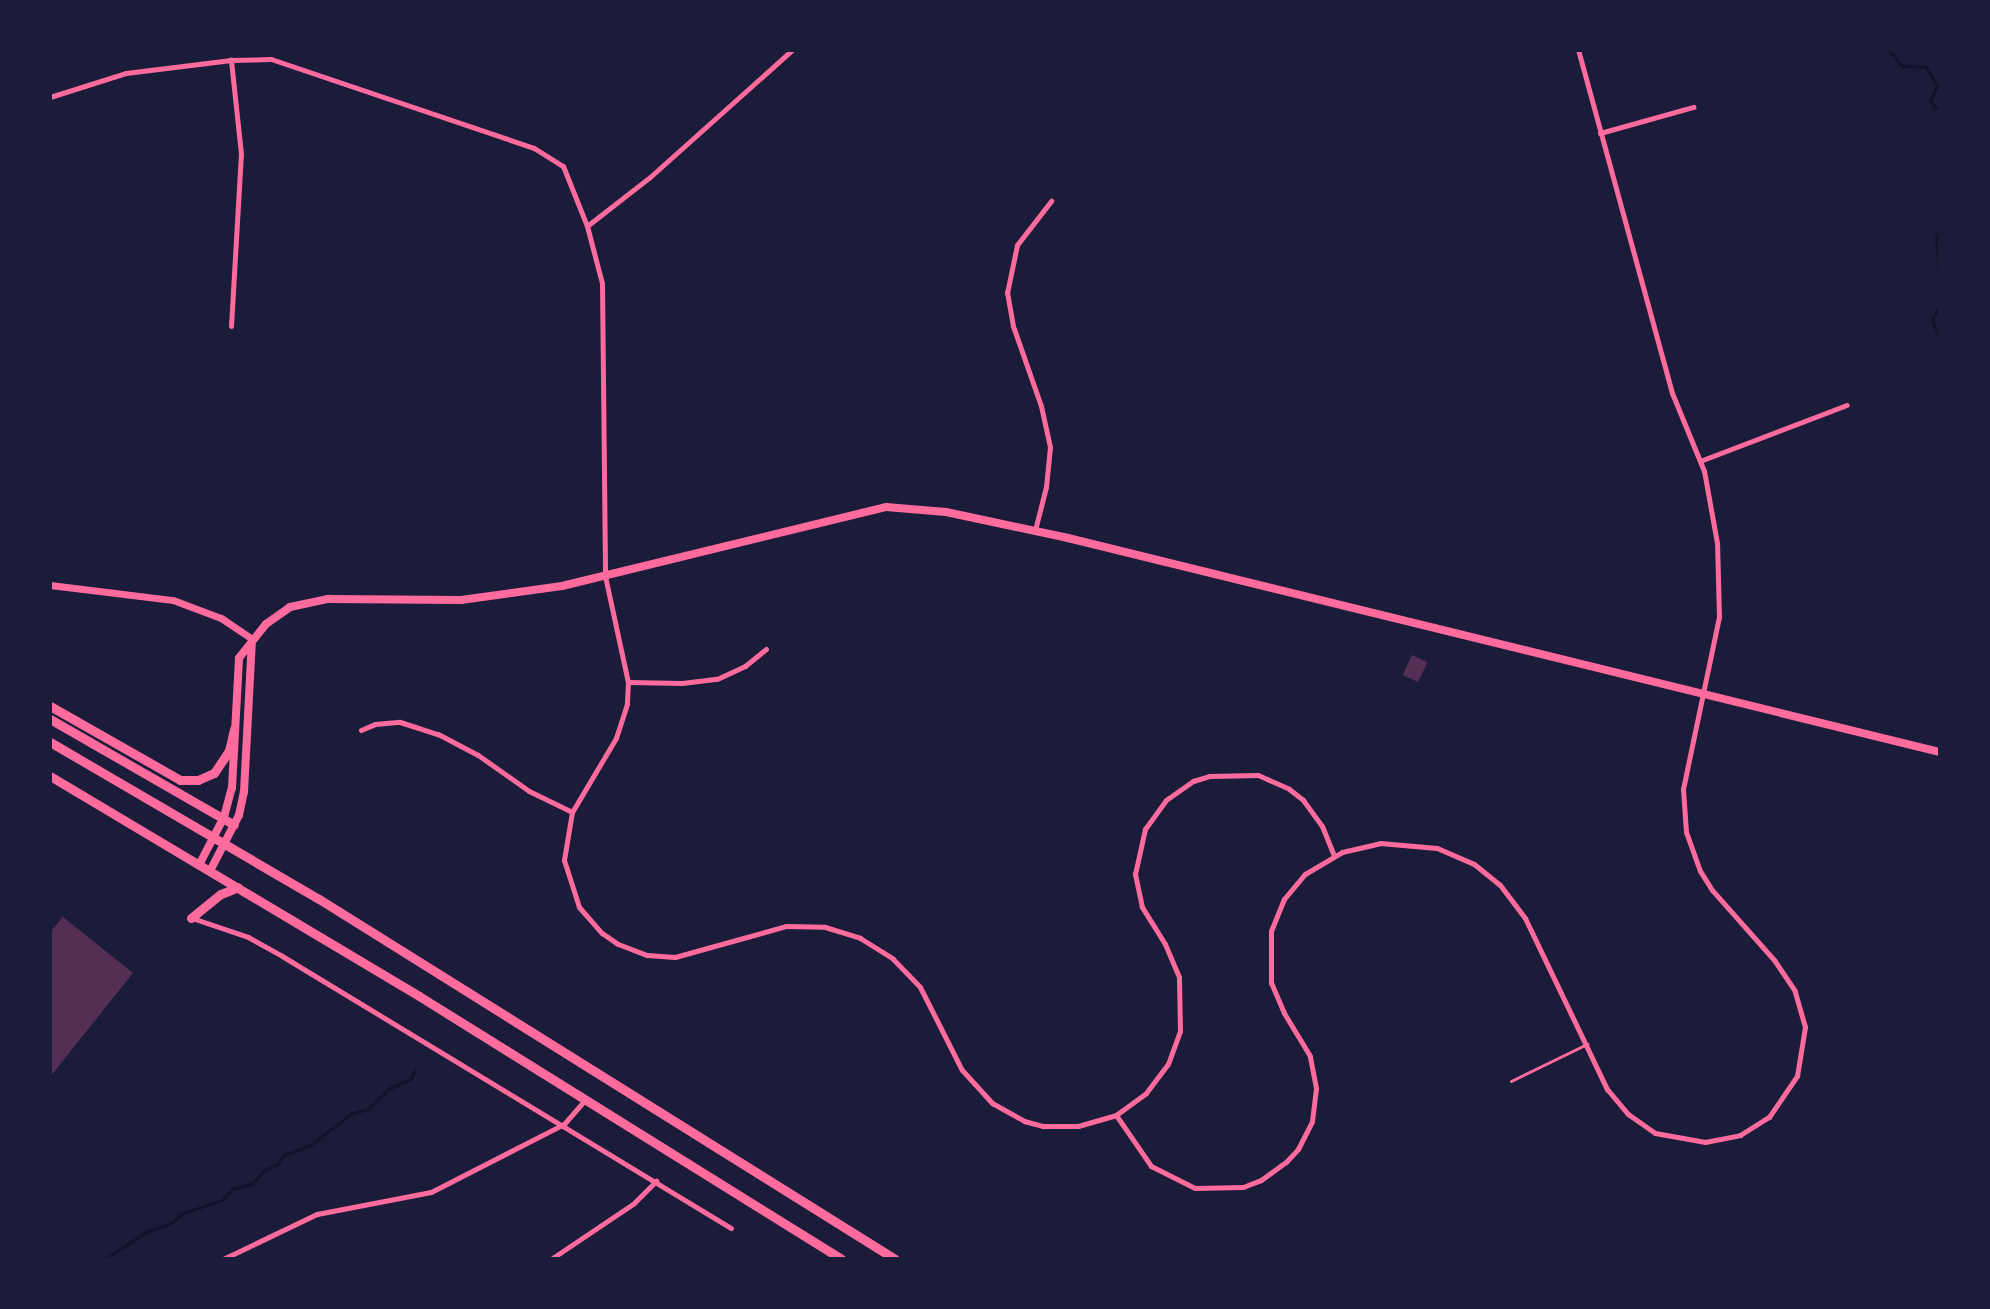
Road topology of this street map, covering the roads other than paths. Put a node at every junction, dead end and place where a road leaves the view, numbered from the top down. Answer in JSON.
{"nodes":[{"id":1,"x":792,"y":50,"type":"edge"},
{"id":2,"x":1578,"y":50,"type":"edge"},
{"id":3,"x":231,"y":60,"type":"junction"},
{"id":4,"x":50,"y":97,"type":"edge"},
{"id":5,"x":1693,"y":107,"type":"dead end"},
{"id":6,"x":1600,"y":133,"type":"junction"},
{"id":7,"x":1051,"y":201,"type":"dead end"},
{"id":8,"x":587,"y":226,"type":"junction"},
{"id":9,"x":231,"y":326,"type":"dead end"},
{"id":10,"x":1847,"y":405,"type":"dead end"},
{"id":11,"x":1700,"y":461,"type":"junction"},
{"id":12,"x":1035,"y":531,"type":"junction"},
{"id":13,"x":605,"y":576,"type":"junction"},
{"id":14,"x":50,"y":585,"type":"edge"},
{"id":15,"x":252,"y":639,"type":"junction"},
{"id":16,"x":766,"y":649,"type":"dead end"},
{"id":17,"x":628,"y":682,"type":"junction"},
{"id":18,"x":1703,"y":696,"type":"junction"},
{"id":19,"x":50,"y":706,"type":"edge"},
{"id":20,"x":50,"y":719,"type":"edge"},
{"id":21,"x":234,"y":729,"type":"junction"},
{"id":22,"x":361,"y":730,"type":"dead end"},
{"id":23,"x":50,"y":742,"type":"edge"},
{"id":24,"x":1940,"y":752,"type":"edge"},
{"id":25,"x":50,"y":776,"type":"edge"},
{"id":26,"x":572,"y":812,"type":"junction"},
{"id":27,"x":223,"y":820,"type":"junction"},
{"id":28,"x":234,"y":825,"type":"junction"},
{"id":29,"x":213,"y":836,"type":"junction"},
{"id":30,"x":225,"y":843,"type":"junction"},
{"id":31,"x":1334,"y":855,"type":"junction"},
{"id":32,"x":199,"y":865,"type":"junction"},
{"id":33,"x":210,"y":871,"type":"junction"},
{"id":34,"x":238,"y":887,"type":"junction"},
{"id":35,"x":191,"y":918,"type":"joint"},
{"id":36,"x":1587,"y":1044,"type":"junction"},
{"id":37,"x":1511,"y":1081,"type":"dead end"},
{"id":38,"x":585,"y":1100,"type":"junction"},
{"id":39,"x":1116,"y":1115,"type":"junction"},
{"id":40,"x":564,"y":1124,"type":"junction"},
{"id":41,"x":656,"y":1181,"type":"junction"},
{"id":42,"x":731,"y":1228,"type":"dead end"},
{"id":43,"x":223,"y":1259,"type":"edge"},
{"id":44,"x":551,"y":1259,"type":"edge"},
{"id":45,"x":841,"y":1259,"type":"edge"},
{"id":46,"x":895,"y":1259,"type":"edge"}],
"edges":[{"from":1,"to":8,"type":"street"},
{"from":2,"to":6,"type":"street"},
{"from":3,"to":4,"type":"street"},
{"from":3,"to":8,"type":"street"},
{"from":3,"to":9,"type":"street"},
{"from":5,"to":6,"type":"street"},
{"from":6,"to":11,"type":"street"},
{"from":7,"to":12,"type":"street"},
{"from":8,"to":13,"type":"street"},
{"from":10,"to":11,"type":"street"},
{"from":11,"to":18,"type":"street"},
{"from":12,"to":13,"type":"main road"},
{"from":12,"to":18,"type":"main road"},
{"from":13,"to":15,"type":"main road"},
{"from":13,"to":17,"type":"street"},
{"from":14,"to":15,"type":"street"},
{"from":15,"to":21,"type":"main road"},
{"from":15,"to":28,"type":"main road"},
{"from":16,"to":17,"type":"street"},
{"from":17,"to":26,"type":"street"},
{"from":18,"to":24,"type":"main road"},
{"from":18,"to":36,"type":"street"},
{"from":19,"to":21,"type":"highway"},
{"from":20,"to":27,"type":"highway"},
{"from":21,"to":27,"type":"main road"},
{"from":22,"to":26,"type":"street"},
{"from":23,"to":29,"type":"highway"},
{"from":25,"to":32,"type":"highway"},
{"from":26,"to":39,"type":"street"},
{"from":27,"to":28,"type":"highway"},
{"from":27,"to":29,"type":"main road"},
{"from":28,"to":30,"type":"main road"},
{"from":29,"to":30,"type":"highway"},
{"from":29,"to":32,"type":"main road"},
{"from":30,"to":33,"type":"main road"},
{"from":30,"to":46,"type":"highway"},
{"from":31,"to":36,"type":"street"},
{"from":31,"to":39,"type":"street"},
{"from":31,"to":39,"type":"street"},
{"from":32,"to":33,"type":"highway"},
{"from":33,"to":34,"type":"highway"},
{"from":34,"to":35,"type":"highway"},
{"from":34,"to":38,"type":"highway"},
{"from":35,"to":40,"type":"street"},
{"from":36,"to":37,"type":"lane"},
{"from":38,"to":40,"type":"street"},
{"from":38,"to":45,"type":"highway"},
{"from":40,"to":41,"type":"street"},
{"from":40,"to":43,"type":"street"},
{"from":41,"to":42,"type":"street"},
{"from":41,"to":44,"type":"street"}]}
